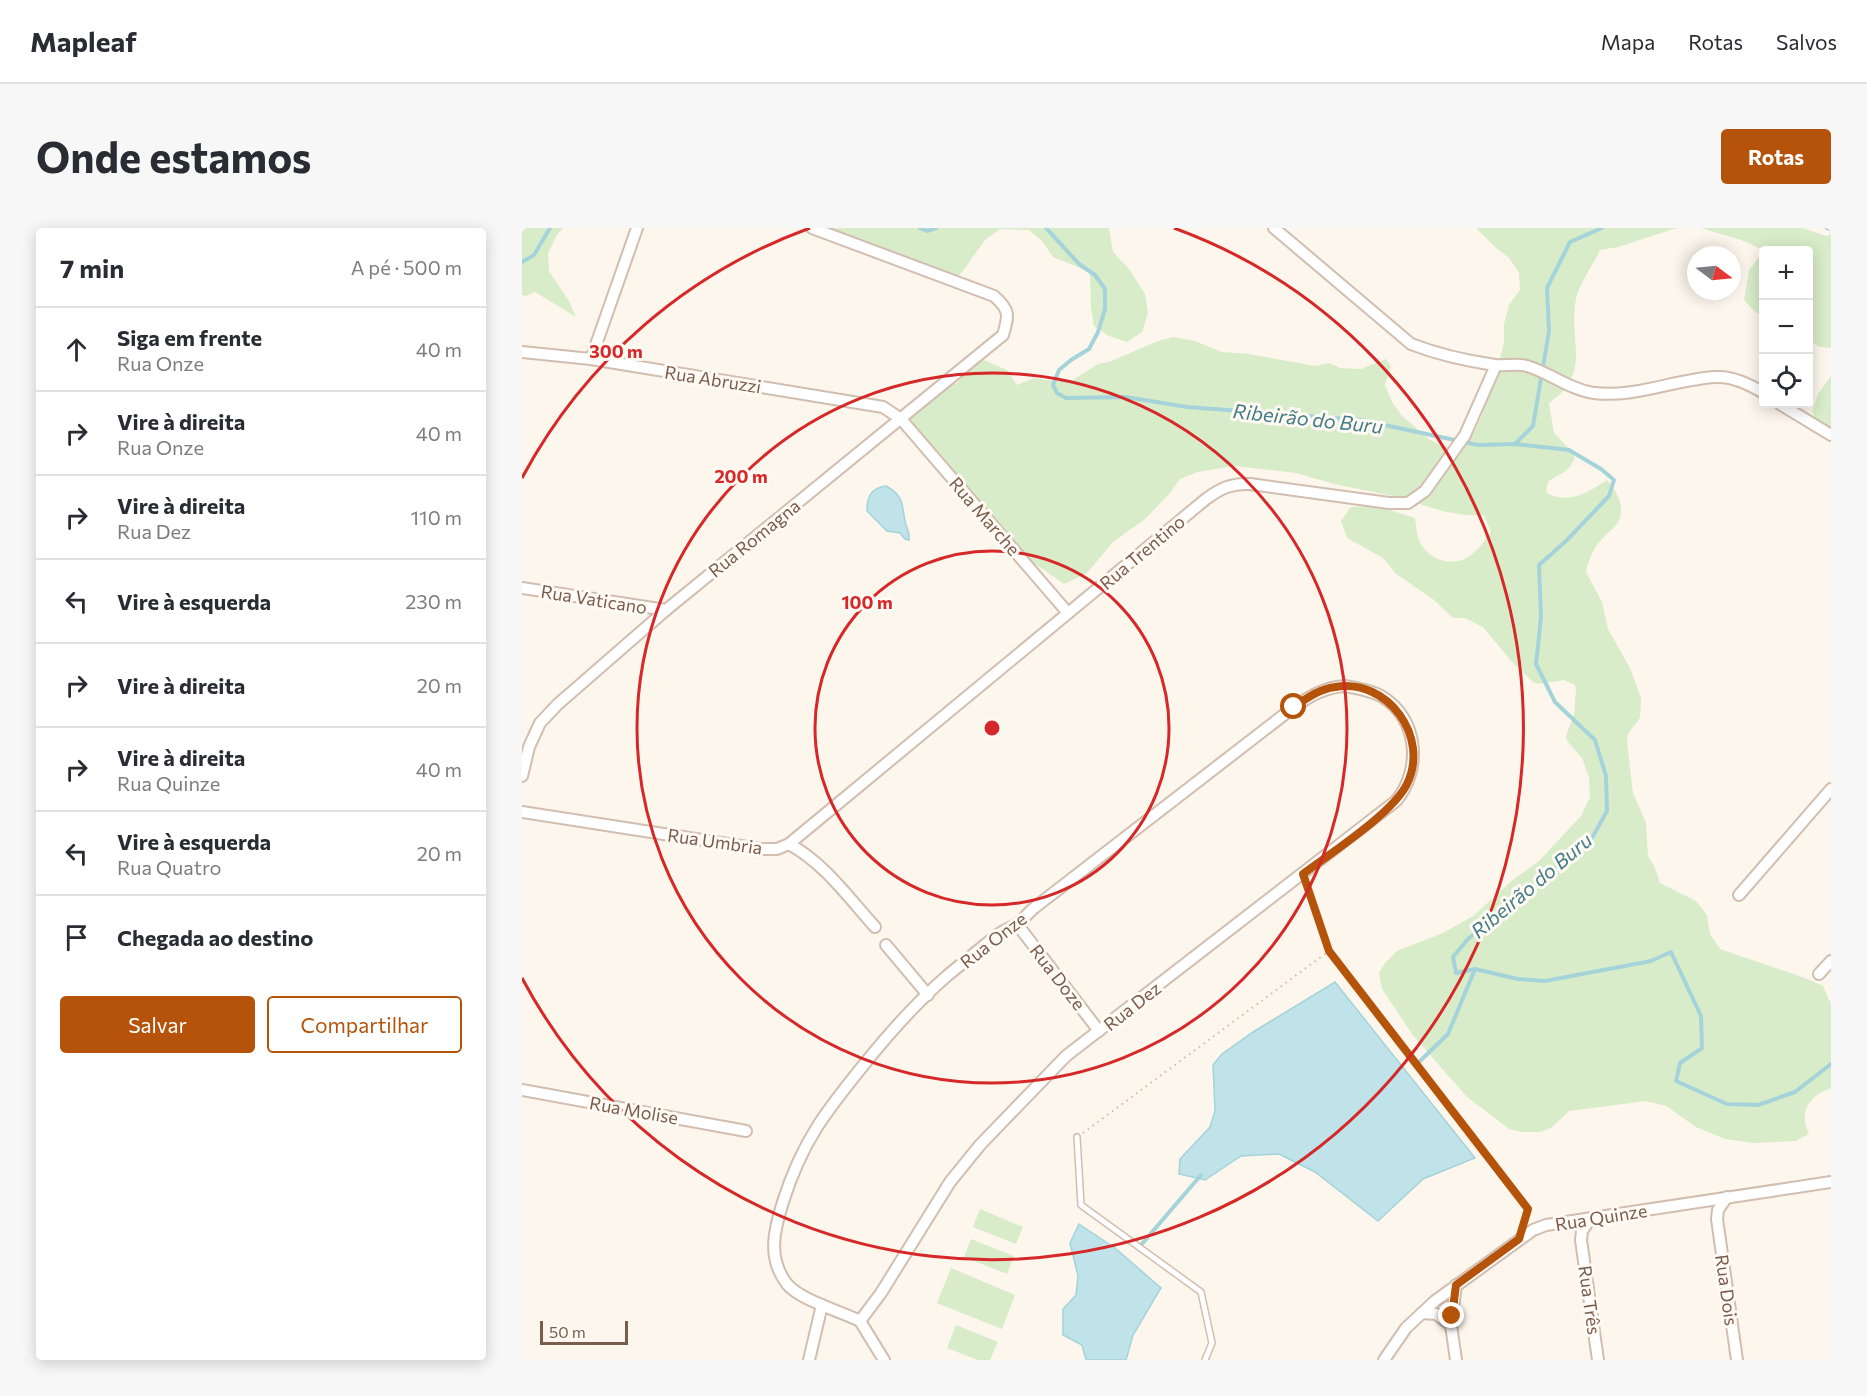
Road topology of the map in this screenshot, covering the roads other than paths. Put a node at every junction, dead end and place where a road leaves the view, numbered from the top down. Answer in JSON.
{"nodes":[{"id":1,"x":638,"y":228,"type":"edge"},
{"id":2,"x":812,"y":228,"type":"edge"},
{"id":3,"x":1274,"y":228,"type":"edge"},
{"id":4,"x":522,"y":352,"type":"edge"},
{"id":5,"x":591,"y":359,"type":"junction"},
{"id":6,"x":1496,"y":365,"type":"junction"},
{"id":7,"x":1759,"y":390,"type":"edge"},
{"id":8,"x":1787,"y":408,"type":"edge"},
{"id":9,"x":901,"y":418,"type":"junction"},
{"id":10,"x":1831,"y":435,"type":"edge"},
{"id":11,"x":522,"y":588,"type":"edge"},
{"id":12,"x":666,"y":610,"type":"junction"},
{"id":13,"x":1068,"y":613,"type":"junction"},
{"id":14,"x":1405,"y":721,"type":"joint"},
{"id":15,"x":522,"y":776,"type":"edge"},
{"id":16,"x":1831,"y":789,"type":"edge"},
{"id":17,"x":522,"y":812,"type":"edge"},
{"id":18,"x":789,"y":844,"type":"junction"},
{"id":19,"x":1739,"y":894,"type":"dead end"},
{"id":20,"x":1017,"y":924,"type":"junction"},
{"id":21,"x":875,"y":927,"type":"dead end"},
{"id":22,"x":886,"y":945,"type":"dead end"},
{"id":23,"x":1831,"y":962,"type":"edge"},
{"id":24,"x":1819,"y":974,"type":"dead end"},
{"id":25,"x":928,"y":995,"type":"junction"},
{"id":26,"x":1099,"y":1031,"type":"junction"},
{"id":27,"x":522,"y":1090,"type":"edge"},
{"id":28,"x":746,"y":1131,"type":"dead end"},
{"id":29,"x":1077,"y":1137,"type":"road end"},
{"id":30,"x":1831,"y":1182,"type":"edge"},
{"id":31,"x":1727,"y":1197,"type":"junction"},
{"id":32,"x":1697,"y":1202,"type":"junction"},
{"id":33,"x":1590,"y":1218,"type":"junction"},
{"id":34,"x":1717,"y":1219,"type":"junction"},
{"id":35,"x":1561,"y":1222,"type":"junction"},
{"id":36,"x":1581,"y":1240,"type":"junction"},
{"id":37,"x":1456,"y":1285,"type":"junction"},
{"id":38,"x":822,"y":1305,"type":"junction"},
{"id":39,"x":1422,"y":1313,"type":"junction"},
{"id":40,"x":860,"y":1321,"type":"junction"},
{"id":41,"x":1451,"y":1325,"type":"junction"},
{"id":42,"x":809,"y":1360,"type":"edge"},
{"id":43,"x":884,"y":1360,"type":"edge"},
{"id":44,"x":1205,"y":1360,"type":"edge"},
{"id":45,"x":1384,"y":1360,"type":"edge"},
{"id":46,"x":1456,"y":1360,"type":"edge"},
{"id":47,"x":1598,"y":1360,"type":"edge"},
{"id":48,"x":1737,"y":1360,"type":"edge"}],
"edges":[{"from":1,"to":5,"type":"street"},
{"from":2,"to":9,"type":"street","name":"Rua Romagna"},
{"from":3,"to":6,"type":"street"},
{"from":4,"to":5,"type":"street","name":"Rua Abruzzi"},
{"from":5,"to":9,"type":"street","name":"Rua Abruzzi"},
{"from":6,"to":7,"type":"street"},
{"from":6,"to":13,"type":"street","name":"Rua Trentino"},
{"from":8,"to":10,"type":"street"},
{"from":9,"to":12,"type":"street","name":"Rua Romagna"},
{"from":9,"to":13,"type":"street","name":"Rua Marche"},
{"from":11,"to":12,"type":"street","name":"Rua Vaticano"},
{"from":12,"to":15,"type":"street","name":"Rua Romagna"},
{"from":13,"to":18,"type":"street","name":"Rua Trentino"},
{"from":14,"to":20,"type":"street","name":"Rua Onze"},
{"from":14,"to":26,"type":"street","name":"Rua Dez"},
{"from":16,"to":19,"type":"street"},
{"from":17,"to":18,"type":"street","name":"Rua Umbria"},
{"from":18,"to":21,"type":"street","name":"Rua Umbria"},
{"from":20,"to":25,"type":"street","name":"Rua Onze"},
{"from":20,"to":26,"type":"street","name":"Rua Doze"},
{"from":22,"to":25,"type":"street"},
{"from":23,"to":24,"type":"street"},
{"from":25,"to":38,"type":"street","name":"Rua Onze"},
{"from":26,"to":40,"type":"street","name":"Rua Dez"},
{"from":27,"to":28,"type":"street","name":"Rua Molise"},
{"from":29,"to":44,"type":"lane"},
{"from":30,"to":31,"type":"street","name":"Rua Quinze"},
{"from":31,"to":32,"type":"street","name":"Rua Quinze"},
{"from":31,"to":34,"type":"street"},
{"from":32,"to":33,"type":"street","name":"Rua Quinze"},
{"from":32,"to":34,"type":"street"},
{"from":33,"to":35,"type":"street","name":"Rua Quinze"},
{"from":33,"to":36,"type":"street","name":"Rua Três"},
{"from":34,"to":48,"type":"street","name":"Rua Dois"},
{"from":35,"to":36,"type":"street","name":"Rua Três"},
{"from":35,"to":37,"type":"street","name":"Rua Quinze"},
{"from":36,"to":47,"type":"street","name":"Rua Três"},
{"from":37,"to":39,"type":"street","name":"Rua Quinze"},
{"from":37,"to":41,"type":"street"},
{"from":38,"to":40,"type":"street","name":"Rua Onze"},
{"from":38,"to":42,"type":"street"},
{"from":39,"to":41,"type":"street"},
{"from":39,"to":45,"type":"street","name":"Rua Quinze"},
{"from":40,"to":43,"type":"street"},
{"from":41,"to":46,"type":"street"}]}
